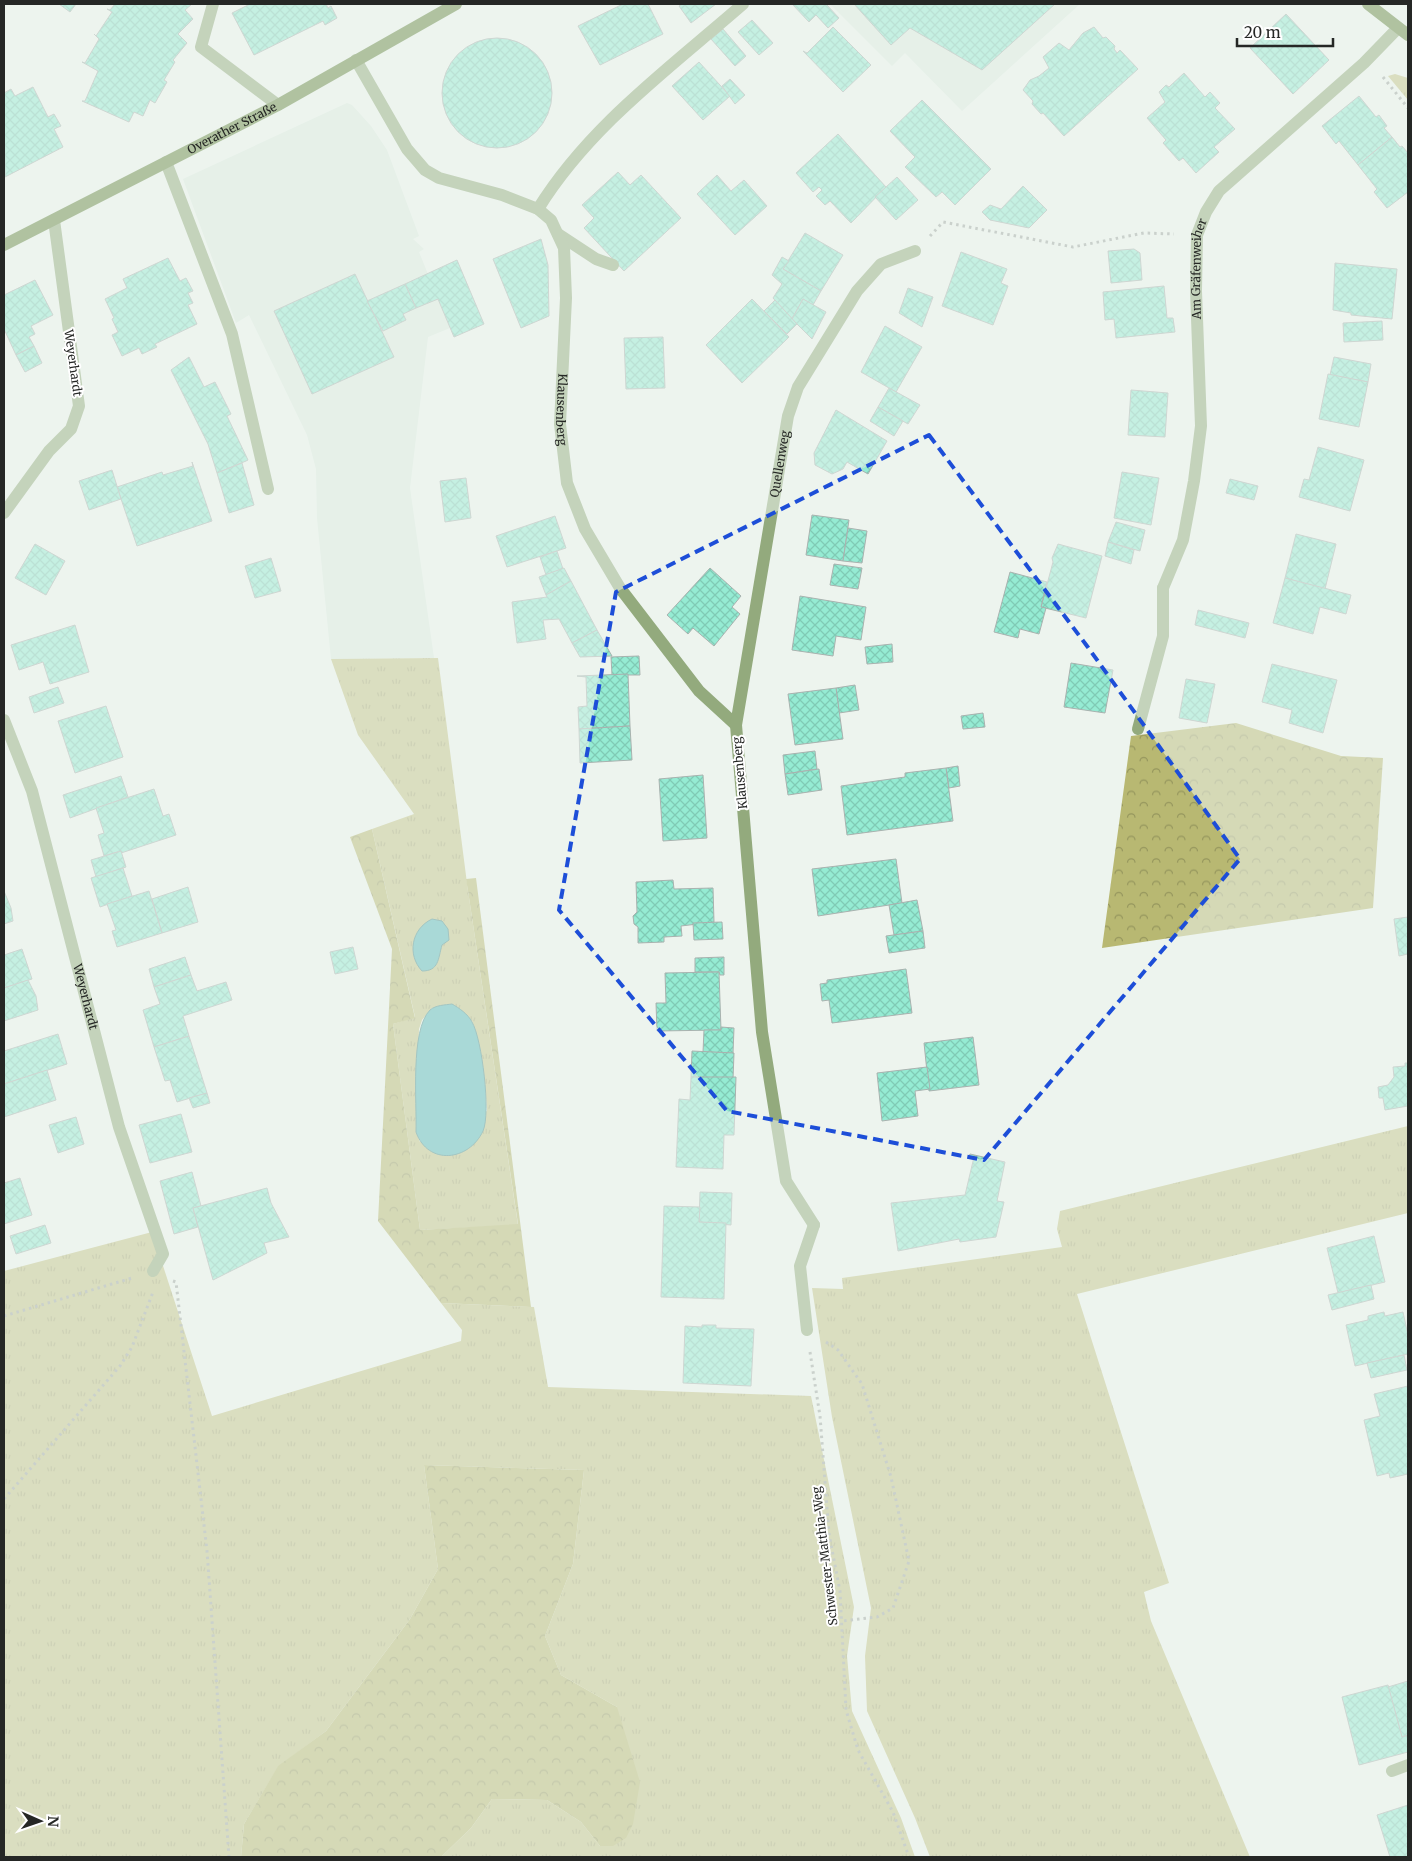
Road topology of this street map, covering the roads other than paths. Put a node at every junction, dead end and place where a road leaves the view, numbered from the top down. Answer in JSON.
{"nodes":[{"id":1,"x":213,"y":4,"type":"edge"},
{"id":2,"x":456,"y":4,"type":"edge"},
{"id":3,"x":743,"y":4,"type":"edge"},
{"id":4,"x":1368,"y":4,"type":"edge"},
{"id":5,"x":1403,"y":32,"type":"edge"},
{"id":6,"x":356,"y":60,"type":"junction"},
{"id":7,"x":278,"y":104,"type":"junction"},
{"id":8,"x":166,"y":162,"type":"junction"},
{"id":9,"x":538,"y":209,"type":"junction"},
{"id":10,"x":54,"y":220,"type":"junction"},
{"id":11,"x":558,"y":234,"type":"junction"},
{"id":12,"x":4,"y":244,"type":"edge"},
{"id":13,"x":915,"y":251,"type":"road end"},
{"id":14,"x":613,"y":265,"type":"dead end"},
{"id":15,"x":268,"y":489,"type":"dead end"},
{"id":16,"x":4,"y":513,"type":"edge"},
{"id":17,"x":4,"y":720,"type":"edge"},
{"id":18,"x":736,"y":725,"type":"junction"},
{"id":19,"x":1138,"y":729,"type":"dead end"},
{"id":20,"x":153,"y":1271,"type":"road end"},
{"id":21,"x":807,"y":1330,"type":"road end"},
{"id":22,"x":1408,"y":1766,"type":"edge"},
{"id":23,"x":1392,"y":1771,"type":"dead end"}],
"edges":[{"from":1,"to":7,"type":"street"},
{"from":2,"to":6,"type":"main road","name":"Overather Straße"},
{"from":3,"to":9,"type":"street"},
{"from":4,"to":5,"type":"main road"},
{"from":5,"to":19,"type":"street","name":"Am Gräfenweiher"},
{"from":6,"to":7,"type":"main road","name":"Overather Straße"},
{"from":6,"to":9,"type":"street","name":"Klausenberg"},
{"from":7,"to":8,"type":"main road","name":"Overather Straße"},
{"from":8,"to":10,"type":"main road","name":"Overather Straße"},
{"from":8,"to":15,"type":"street"},
{"from":9,"to":11,"type":"street","name":"Klausenberg"},
{"from":10,"to":12,"type":"main road","name":"Overather Straße"},
{"from":10,"to":16,"type":"street","name":"Weyerhardt"},
{"from":11,"to":14,"type":"street"},
{"from":11,"to":18,"type":"street","name":"Klausenberg"},
{"from":13,"to":18,"type":"street","name":"Quellenweg"},
{"from":17,"to":20,"type":"street","name":"Weyerhardt"},
{"from":18,"to":21,"type":"street","name":"Klausenberg"},
{"from":22,"to":23,"type":"street"}]}
